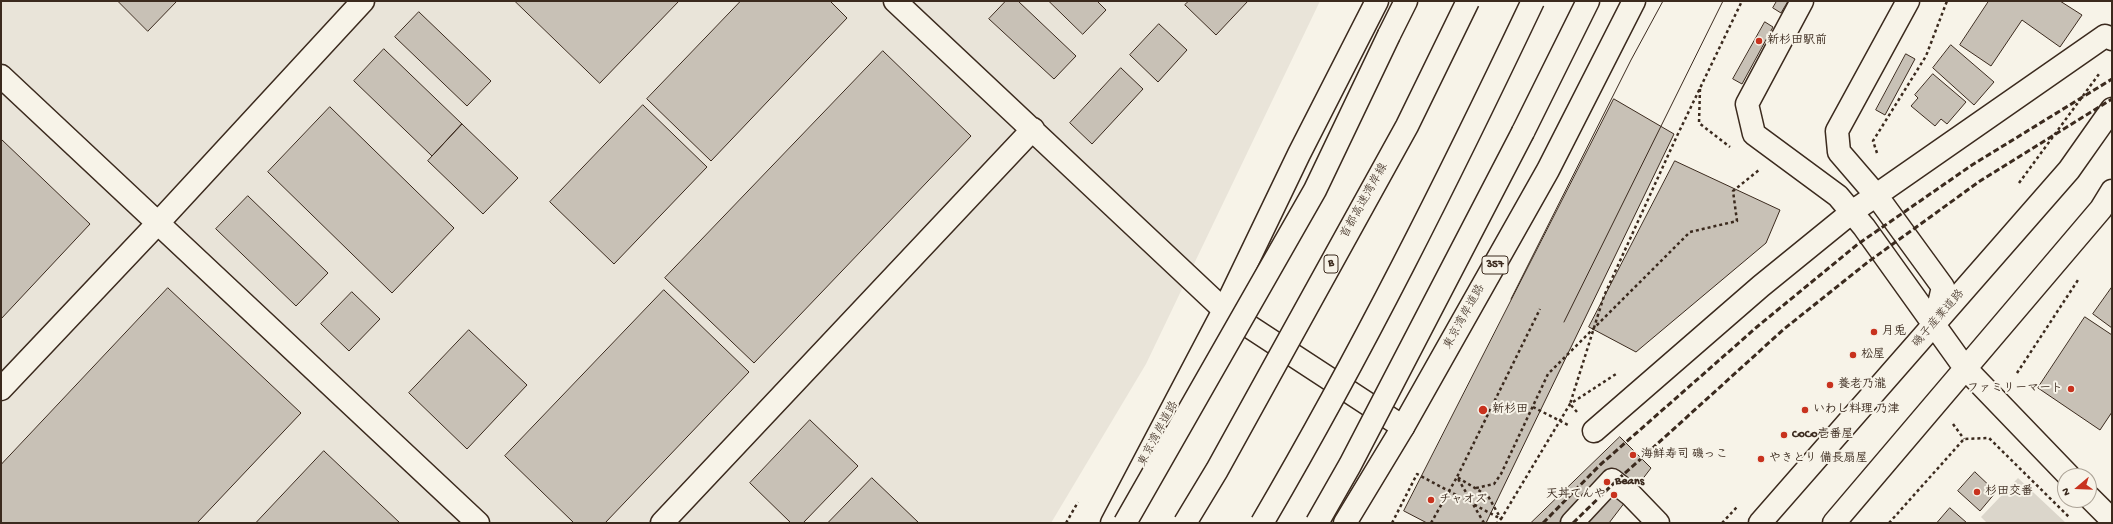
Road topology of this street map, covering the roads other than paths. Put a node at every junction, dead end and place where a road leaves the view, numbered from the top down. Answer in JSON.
{"nodes":[{"id":1,"x":363,"y":1,"type":"edge"},
{"id":2,"x":896,"y":1,"type":"edge"},
{"id":3,"x":1377,"y":1,"type":"edge"},
{"id":4,"x":1406,"y":1,"type":"edge"},
{"id":5,"x":1468,"y":1,"type":"edge"},
{"id":6,"x":1533,"y":1,"type":"edge"},
{"id":7,"x":1588,"y":1,"type":"edge"},
{"id":8,"x":1634,"y":1,"type":"edge"},
{"id":9,"x":1802,"y":1,"type":"edge"},
{"id":10,"x":1908,"y":1,"type":"edge"},
{"id":11,"x":2112,"y":39,"type":"edge"},
{"id":12,"x":1,"y":76,"type":"edge"},
{"id":13,"x":2112,"y":109,"type":"edge"},
{"id":14,"x":1033,"y":129,"type":"junction"},
{"id":15,"x":2112,"y":192,"type":"edge"},
{"id":16,"x":1876,"y":195,"type":"junction"},
{"id":17,"x":1852,"y":212,"type":"junction"},
{"id":18,"x":158,"y":223,"type":"junction"},
{"id":19,"x":1224,"y":310,"type":"junction"},
{"id":20,"x":1934,"y":324,"type":"junction"},
{"id":21,"x":1965,"y":368,"type":"junction"},
{"id":22,"x":1,"y":389,"type":"edge"},
{"id":23,"x":1403,"y":427,"type":"junction"},
{"id":24,"x":1594,"y":431,"type":"dead end"},
{"id":25,"x":2061,"y":468,"type":"edge"},
{"id":26,"x":2097,"y":504,"type":"edge"},
{"id":27,"x":2112,"y":520,"type":"edge"},
{"id":28,"x":478,"y":523,"type":"edge"},
{"id":29,"x":662,"y":523,"type":"edge"},
{"id":30,"x":1112,"y":523,"type":"edge"},
{"id":31,"x":1125,"y":523,"type":"edge"},
{"id":32,"x":1185,"y":523,"type":"edge"},
{"id":33,"x":1262,"y":523,"type":"edge"},
{"id":34,"x":1317,"y":523,"type":"edge"},
{"id":35,"x":1345,"y":523,"type":"edge"},
{"id":36,"x":1572,"y":523,"type":"edge"},
{"id":37,"x":1658,"y":523,"type":"edge"},
{"id":38,"x":1760,"y":523,"type":"edge"},
{"id":39,"x":1834,"y":523,"type":"edge"}],
"edges":[{"from":1,"to":18,"type":"main road"},
{"from":2,"to":14,"type":"main road"},
{"from":3,"to":19,"type":"main road","name":"東京湾岸道路"},
{"from":4,"to":31,"type":"main road","bridge":true},
{"from":5,"to":32,"type":"main road","name":"首都高速湾岸線","number":"B","bridge":true},
{"from":6,"to":33,"type":"main road","bridge":true},
{"from":7,"to":34,"type":"main road","bridge":true},
{"from":8,"to":23,"type":"main road","name":"東京湾岸道路","number":"357"},
{"from":9,"to":17,"type":"main road"},
{"from":10,"to":16,"type":"main road"},
{"from":11,"to":16,"type":"main road"},
{"from":12,"to":18,"type":"main road"},
{"from":13,"to":20,"type":"main road","name":"磯子産業道路"},
{"from":14,"to":19,"type":"main road"},
{"from":14,"to":29,"type":"main road"},
{"from":15,"to":21,"type":"main road"},
{"from":16,"to":17,"type":"main road"},
{"from":16,"to":20,"type":"main road"},
{"from":17,"to":20,"type":"main road"},
{"from":17,"to":24,"type":"main road"},
{"from":18,"to":22,"type":"main road"},
{"from":18,"to":28,"type":"main road"},
{"from":19,"to":23,"type":"main road"},
{"from":19,"to":30,"type":"main road","name":"東京湾岸道路"},
{"from":20,"to":21,"type":"main road"},
{"from":20,"to":38,"type":"main road","name":"磯子産業道路"},
{"from":21,"to":25,"type":"main road"},
{"from":21,"to":39,"type":"main road"},
{"from":23,"to":35,"type":"main road","name":"東京湾岸道路","number":"357"},
{"from":26,"to":27,"type":"main road"},
{"from":36,"to":37,"type":"main road"}]}
